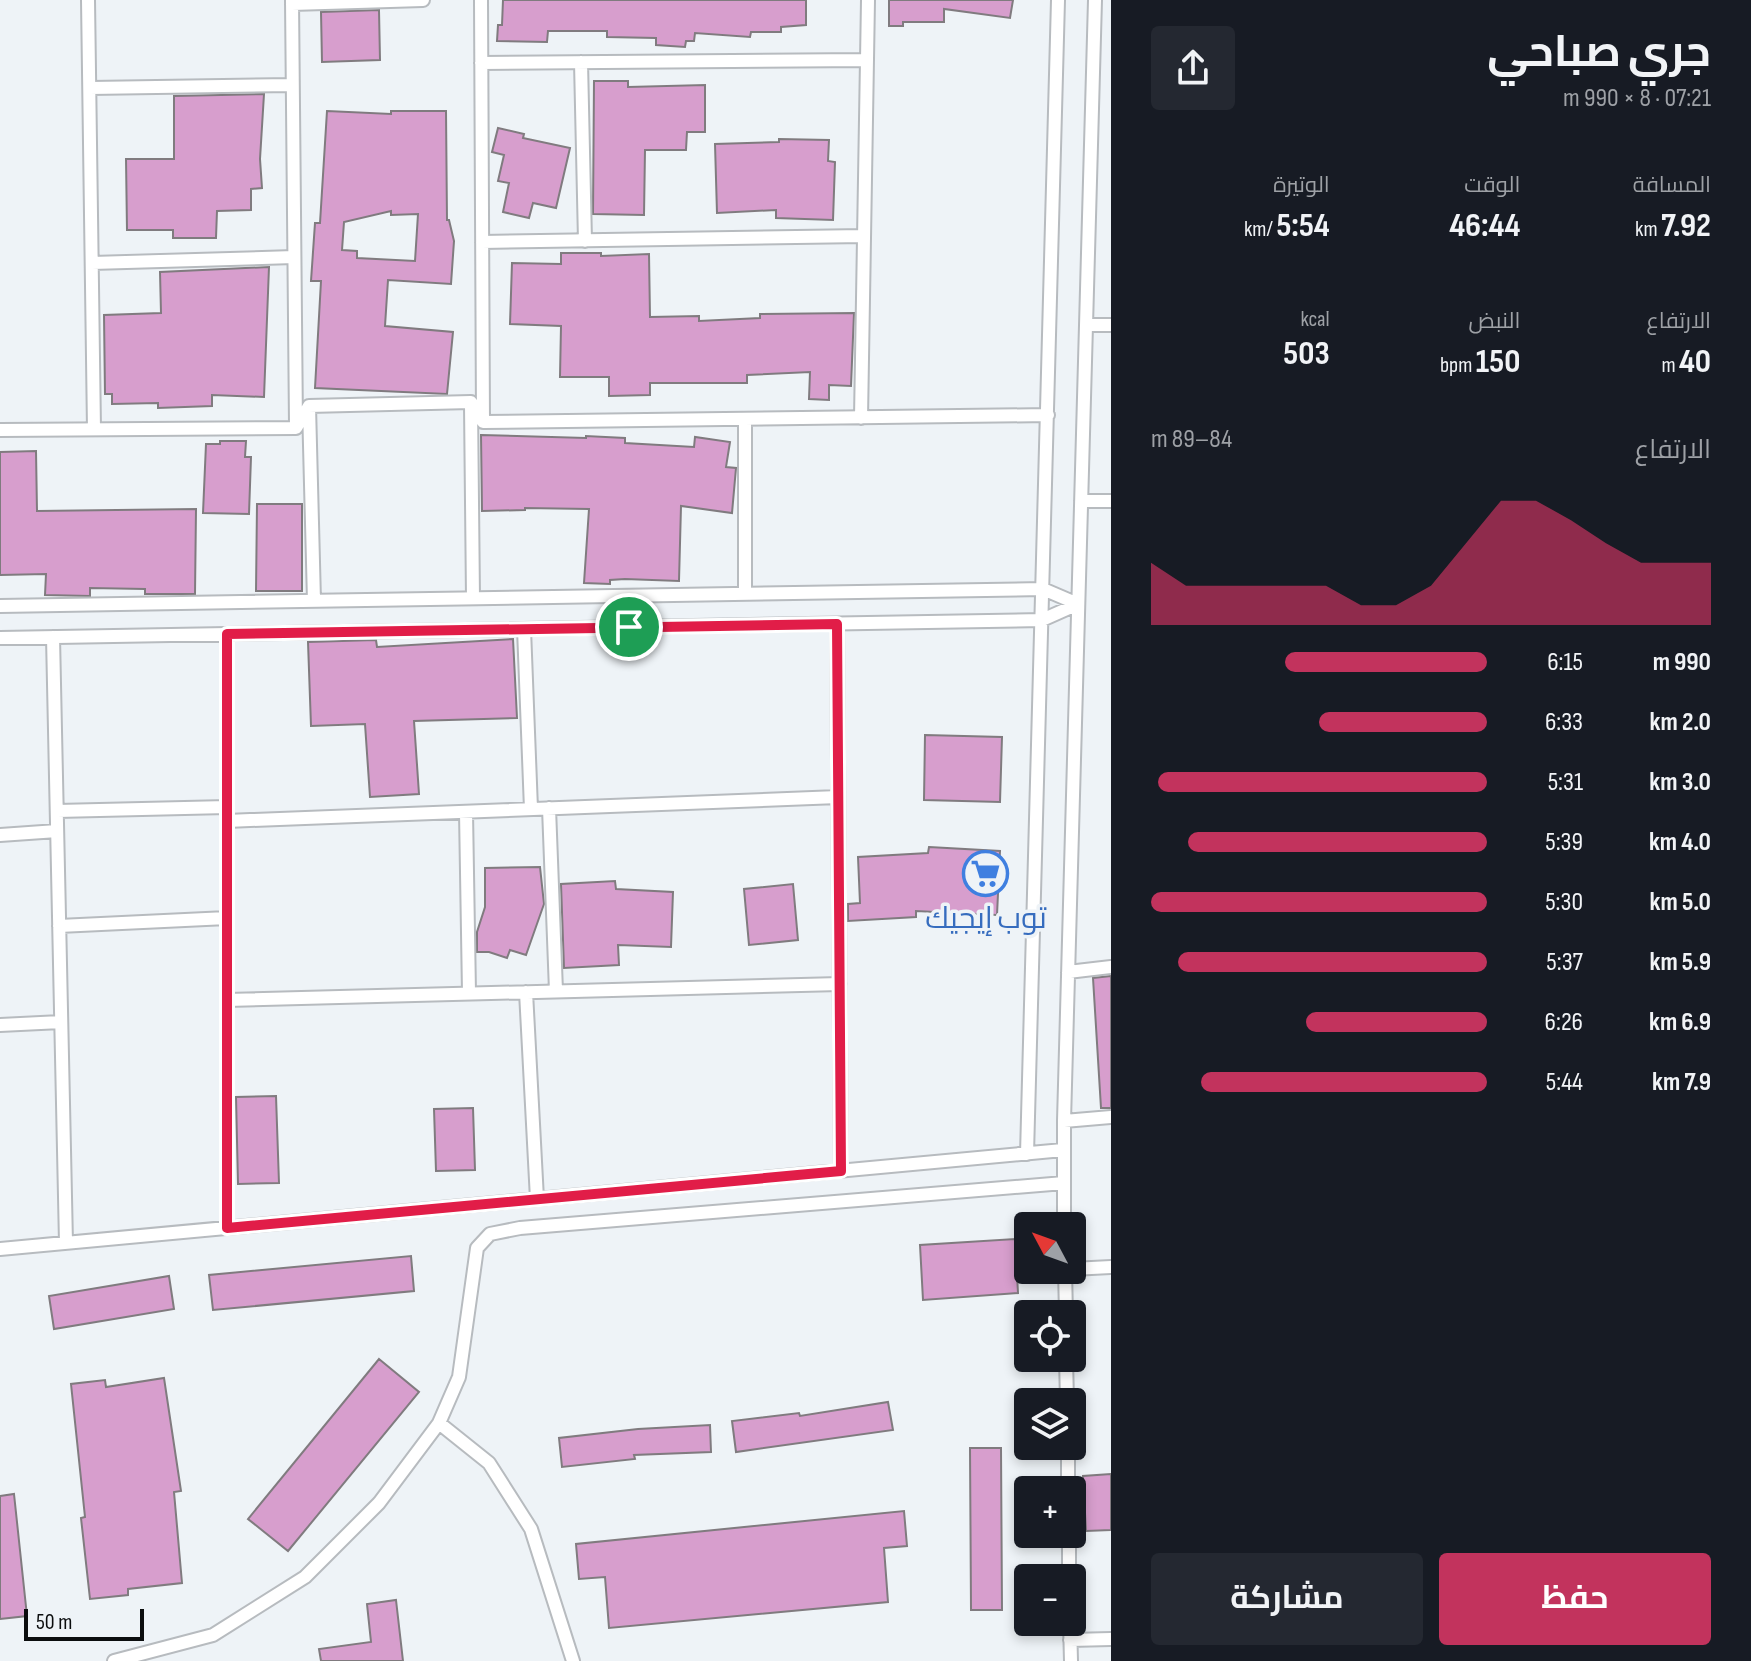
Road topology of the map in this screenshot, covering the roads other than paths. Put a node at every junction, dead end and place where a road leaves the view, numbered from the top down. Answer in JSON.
{"nodes":[{"id":1,"x":88,"y":0,"type":"edge"},
{"id":2,"x":423,"y":0,"type":"edge"},
{"id":3,"x":481,"y":0,"type":"edge"},
{"id":4,"x":868,"y":0,"type":"edge"},
{"id":5,"x":1058,"y":0,"type":"edge"},
{"id":6,"x":1095,"y":0,"type":"edge"},
{"id":7,"x":292,"y":2,"type":"edge"},
{"id":8,"x":867,"y":60,"type":"junction"},
{"id":9,"x":581,"y":62,"type":"junction"},
{"id":10,"x":481,"y":63,"type":"junction"},
{"id":11,"x":292,"y":85,"type":"junction"},
{"id":12,"x":90,"y":88,"type":"junction"},
{"id":13,"x":864,"y":236,"type":"junction"},
{"id":14,"x":585,"y":241,"type":"junction"},
{"id":15,"x":482,"y":242,"type":"junction"},
{"id":16,"x":294,"y":257,"type":"junction"},
{"id":17,"x":92,"y":263,"type":"junction"},
{"id":18,"x":1086,"y":325,"type":"junction"},
{"id":19,"x":1111,"y":325,"type":"edge"},
{"id":20,"x":471,"y":402,"type":"junction"},
{"id":21,"x":309,"y":406,"type":"junction"},
{"id":22,"x":1048,"y":415,"type":"junction"},
{"id":23,"x":861,"y":418,"type":"junction"},
{"id":24,"x":745,"y":419,"type":"junction"},
{"id":25,"x":483,"y":422,"type":"junction"},
{"id":26,"x":296,"y":428,"type":"junction"},
{"id":27,"x":94,"y":429,"type":"junction"},
{"id":28,"x":0,"y":430,"type":"edge"},
{"id":29,"x":1081,"y":501,"type":"junction"},
{"id":30,"x":1111,"y":501,"type":"edge"},
{"id":31,"x":1043,"y":589,"type":"junction"},
{"id":32,"x":745,"y":594,"type":"junction"},
{"id":33,"x":473,"y":598,"type":"junction"},
{"id":34,"x":314,"y":601,"type":"junction"},
{"id":35,"x":1078,"y":604,"type":"junction"},
{"id":36,"x":0,"y":606,"type":"edge"},
{"id":37,"x":1042,"y":620,"type":"junction"},
{"id":38,"x":837,"y":624,"type":"junction"},
{"id":39,"x":524,"y":629,"type":"junction"},
{"id":40,"x":227,"y":634,"type":"junction"},
{"id":41,"x":53,"y":637,"type":"junction"},
{"id":42,"x":0,"y":638,"type":"edge"},
{"id":43,"x":838,"y":797,"type":"junction"},
{"id":44,"x":549,"y":808,"type":"junction"},
{"id":45,"x":531,"y":809,"type":"junction"},
{"id":46,"x":57,"y":811,"type":"junction"},
{"id":47,"x":466,"y":812,"type":"junction"},
{"id":48,"x":227,"y":814,"type":"junction"},
{"id":49,"x":57,"y":831,"type":"junction"},
{"id":50,"x":0,"y":835,"type":"edge"},
{"id":51,"x":227,"y":918,"type":"junction"},
{"id":52,"x":59,"y":926,"type":"junction"},
{"id":53,"x":1111,"y":967,"type":"edge"},
{"id":54,"x":1068,"y":972,"type":"junction"},
{"id":55,"x":840,"y":984,"type":"junction"},
{"id":56,"x":556,"y":991,"type":"junction"},
{"id":57,"x":526,"y":992,"type":"junction"},
{"id":58,"x":469,"y":993,"type":"junction"},
{"id":59,"x":227,"y":1000,"type":"junction"},
{"id":60,"x":61,"y":1022,"type":"junction"},
{"id":61,"x":0,"y":1025,"type":"edge"},
{"id":62,"x":1111,"y":1117,"type":"edge"},
{"id":63,"x":1064,"y":1121,"type":"junction"},
{"id":64,"x":1063,"y":1150,"type":"junction"},
{"id":65,"x":1027,"y":1154,"type":"junction"},
{"id":66,"x":841,"y":1171,"type":"junction"},
{"id":67,"x":1064,"y":1183,"type":"junction"},
{"id":68,"x":537,"y":1199,"type":"junction"},
{"id":69,"x":1064,"y":1212,"type":"edge"},
{"id":70,"x":227,"y":1228,"type":"junction"},
{"id":71,"x":66,"y":1243,"type":"junction"},
{"id":72,"x":0,"y":1249,"type":"edge"},
{"id":73,"x":1111,"y":1267,"type":"edge"},
{"id":74,"x":1086,"y":1268,"type":"edge"},
{"id":75,"x":439,"y":1423,"type":"junction"},
{"id":76,"x":1070,"y":1636,"type":"edge"},
{"id":77,"x":1111,"y":1639,"type":"edge"},
{"id":78,"x":1070,"y":1640,"type":"junction"},
{"id":79,"x":114,"y":1661,"type":"edge"},
{"id":80,"x":573,"y":1661,"type":"edge"},
{"id":81,"x":1071,"y":1661,"type":"edge"}],
"edges":[{"from":1,"to":12,"type":"street"},
{"from":2,"to":7,"type":"street"},
{"from":3,"to":10,"type":"street"},
{"from":4,"to":8,"type":"street"},
{"from":5,"to":22,"type":"street"},
{"from":6,"to":18,"type":"street"},
{"from":7,"to":11,"type":"street"},
{"from":8,"to":9,"type":"street"},
{"from":8,"to":13,"type":"street"},
{"from":9,"to":10,"type":"street"},
{"from":9,"to":14,"type":"street"},
{"from":10,"to":15,"type":"street"},
{"from":11,"to":12,"type":"street"},
{"from":11,"to":16,"type":"street"},
{"from":12,"to":17,"type":"street"},
{"from":13,"to":14,"type":"street"},
{"from":13,"to":23,"type":"street"},
{"from":14,"to":15,"type":"street"},
{"from":15,"to":25,"type":"street"},
{"from":16,"to":17,"type":"street"},
{"from":16,"to":26,"type":"street"},
{"from":17,"to":27,"type":"street"},
{"from":18,"to":19,"type":"street"},
{"from":18,"to":29,"type":"street"},
{"from":20,"to":21,"type":"street"},
{"from":20,"to":25,"type":"street"},
{"from":20,"to":33,"type":"street"},
{"from":21,"to":26,"type":"street"},
{"from":21,"to":34,"type":"street"},
{"from":22,"to":23,"type":"street"},
{"from":22,"to":31,"type":"street"},
{"from":23,"to":24,"type":"street"},
{"from":24,"to":25,"type":"street"},
{"from":24,"to":32,"type":"street"},
{"from":26,"to":27,"type":"street"},
{"from":27,"to":28,"type":"street"},
{"from":29,"to":30,"type":"street"},
{"from":29,"to":35,"type":"street"},
{"from":31,"to":32,"type":"street"},
{"from":31,"to":35,"type":"street"},
{"from":31,"to":37,"type":"street"},
{"from":32,"to":33,"type":"street"},
{"from":33,"to":34,"type":"street"},
{"from":34,"to":36,"type":"street"},
{"from":35,"to":37,"type":"street"},
{"from":35,"to":54,"type":"street"},
{"from":37,"to":38,"type":"street"},
{"from":37,"to":65,"type":"street"},
{"from":38,"to":39,"type":"street"},
{"from":38,"to":43,"type":"street"},
{"from":39,"to":40,"type":"street"},
{"from":39,"to":45,"type":"street"},
{"from":40,"to":41,"type":"street"},
{"from":40,"to":48,"type":"street"},
{"from":41,"to":42,"type":"street"},
{"from":41,"to":46,"type":"street"},
{"from":43,"to":44,"type":"street"},
{"from":43,"to":55,"type":"street"},
{"from":44,"to":45,"type":"street"},
{"from":44,"to":56,"type":"street"},
{"from":45,"to":47,"type":"street"},
{"from":46,"to":48,"type":"street"},
{"from":46,"to":49,"type":"street"},
{"from":47,"to":48,"type":"street"},
{"from":47,"to":58,"type":"street"},
{"from":48,"to":51,"type":"street"},
{"from":49,"to":50,"type":"street"},
{"from":49,"to":52,"type":"street"},
{"from":51,"to":52,"type":"street"},
{"from":51,"to":59,"type":"street"},
{"from":52,"to":60,"type":"street"},
{"from":53,"to":54,"type":"street"},
{"from":54,"to":63,"type":"street"},
{"from":55,"to":56,"type":"street"},
{"from":55,"to":66,"type":"street"},
{"from":56,"to":57,"type":"street"},
{"from":57,"to":58,"type":"street"},
{"from":57,"to":68,"type":"street"},
{"from":58,"to":59,"type":"street"},
{"from":59,"to":70,"type":"street"},
{"from":60,"to":61,"type":"street"},
{"from":60,"to":71,"type":"street"},
{"from":62,"to":63,"type":"street"},
{"from":63,"to":64,"type":"street"},
{"from":64,"to":65,"type":"street"},
{"from":64,"to":67,"type":"street"},
{"from":65,"to":66,"type":"street"},
{"from":66,"to":68,"type":"street"},
{"from":67,"to":69,"type":"street"},
{"from":67,"to":75,"type":"street"},
{"from":68,"to":70,"type":"street"},
{"from":70,"to":71,"type":"street"},
{"from":71,"to":72,"type":"street"},
{"from":73,"to":74,"type":"street"},
{"from":75,"to":79,"type":"street"},
{"from":75,"to":80,"type":"street"},
{"from":76,"to":78,"type":"street"},
{"from":77,"to":78,"type":"street"},
{"from":78,"to":81,"type":"street"}]}
